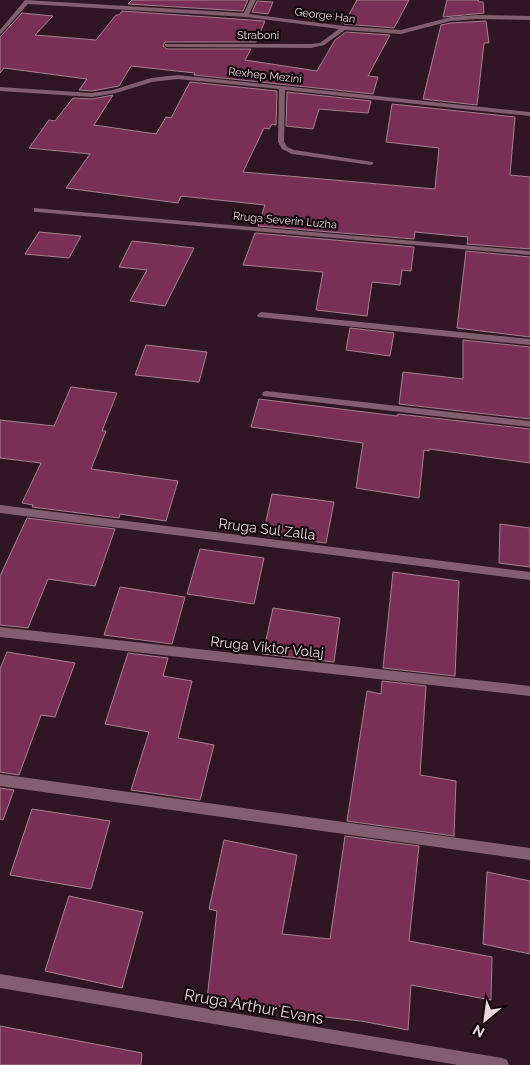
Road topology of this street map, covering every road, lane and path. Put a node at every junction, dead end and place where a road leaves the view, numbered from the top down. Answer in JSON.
{"nodes":[{"id":1,"x":253,"y":0,"type":"edge"},
{"id":2,"x":28,"y":1,"type":"edge"},
{"id":3,"x":246,"y":15,"type":"junction"},
{"id":4,"x":530,"y":18,"type":"edge"},
{"id":5,"x":0,"y":22,"type":"edge"},
{"id":6,"x":9,"y":23,"type":"junction"},
{"id":7,"x":344,"y":28,"type":"junction"},
{"id":8,"x":0,"y":33,"type":"edge"},
{"id":9,"x":167,"y":45,"type":"dead end"},
{"id":10,"x":282,"y":87,"type":"junction"},
{"id":11,"x":0,"y":89,"type":"edge"},
{"id":12,"x":530,"y":114,"type":"edge"},
{"id":13,"x":371,"y":163,"type":"dead end"},
{"id":14,"x":38,"y":210,"type":"dead end"},
{"id":15,"x":530,"y":253,"type":"edge"},
{"id":16,"x":261,"y":315,"type":"dead end"},
{"id":17,"x":530,"y":342,"type":"edge"},
{"id":18,"x":266,"y":394,"type":"dead end"},
{"id":19,"x":530,"y":424,"type":"edge"},
{"id":20,"x":0,"y":509,"type":"edge"},
{"id":21,"x":530,"y":576,"type":"edge"},
{"id":22,"x":0,"y":632,"type":"edge"},
{"id":23,"x":530,"y":691,"type":"edge"},
{"id":24,"x":0,"y":780,"type":"edge"},
{"id":25,"x":530,"y":854,"type":"edge"},
{"id":26,"x":0,"y":981,"type":"edge"},
{"id":27,"x":502,"y":1065,"type":"edge"}],
"edges":[{"from":1,"to":3,"type":"street"},
{"from":2,"to":3,"type":"street","name":"George Han"},
{"from":2,"to":6,"type":"street","name":"George Han"},
{"from":3,"to":7,"type":"street","name":"George Han"},
{"from":4,"to":7,"type":"street","name":"George Han"},
{"from":5,"to":6,"type":"street"},
{"from":6,"to":8,"type":"street","name":"George Han"},
{"from":7,"to":9,"type":"street","name":"Straboni"},
{"from":10,"to":11,"type":"street","name":"Rexhep Mezini"},
{"from":10,"to":12,"type":"street","name":"Rexhep Mezini"},
{"from":10,"to":13,"type":"street"},
{"from":14,"to":15,"type":"street","name":"Rruga Severin Luzha"},
{"from":16,"to":17,"type":"street"},
{"from":18,"to":19,"type":"street"},
{"from":20,"to":21,"type":"street","name":"Rruga Sul Zalla"},
{"from":22,"to":23,"type":"street","name":"Rruga Viktor Volaj"},
{"from":24,"to":25,"type":"street"},
{"from":26,"to":27,"type":"street","name":"Rruga Arthur Evans"}]}
